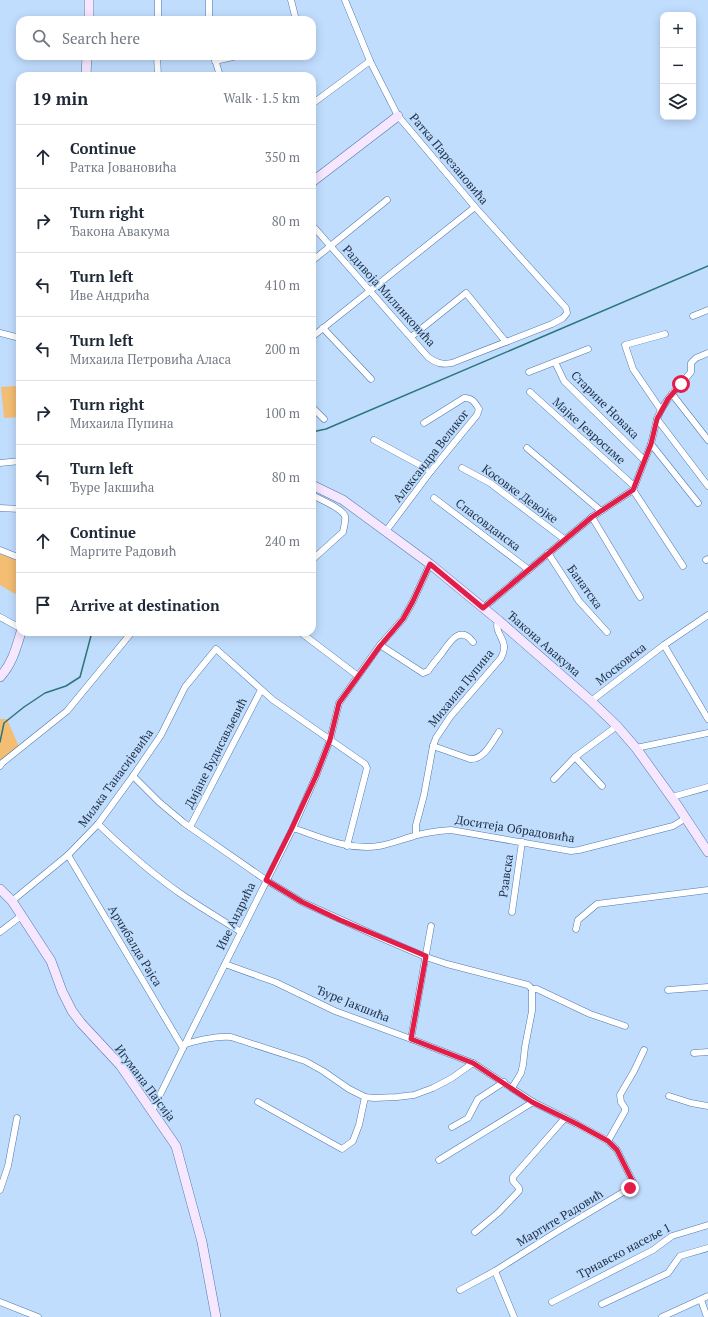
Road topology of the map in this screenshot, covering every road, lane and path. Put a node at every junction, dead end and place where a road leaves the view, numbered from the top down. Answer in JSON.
{"nodes":[{"id":1,"x":89,"y":0,"type":"edge"},
{"id":2,"x":158,"y":0,"type":"edge"},
{"id":3,"x":209,"y":0,"type":"edge"},
{"id":4,"x":291,"y":0,"type":"edge"},
{"id":5,"x":345,"y":0,"type":"edge"},
{"id":6,"x":89,"y":16,"type":"edge"},
{"id":7,"x":158,"y":16,"type":"edge"},
{"id":8,"x":209,"y":16,"type":"edge"},
{"id":9,"x":295,"y":16,"type":"edge"},
{"id":10,"x":87,"y":60,"type":"edge"},
{"id":11,"x":157,"y":60,"type":"edge"},
{"id":12,"x":215,"y":60,"type":"edge"},
{"id":13,"x":370,"y":61,"type":"junction"},
{"id":14,"x":86,"y":72,"type":"edge"},
{"id":15,"x":158,"y":72,"type":"edge"},
{"id":16,"x":219,"y":72,"type":"edge"},
{"id":17,"x":316,"y":101,"type":"edge"},
{"id":18,"x":398,"y":116,"type":"junction"},
{"id":19,"x":316,"y":179,"type":"edge"},
{"id":20,"x":387,"y":200,"type":"dead end"},
{"id":21,"x":476,"y":207,"type":"junction"},
{"id":22,"x":316,"y":230,"type":"edge"},
{"id":23,"x":330,"y":247,"type":"junction"},
{"id":24,"x":316,"y":258,"type":"edge"},
{"id":25,"x":369,"y":291,"type":"junction"},
{"id":26,"x":708,"y":310,"type":"edge"},
{"id":27,"x":567,"y":313,"type":"joint"},
{"id":28,"x":693,"y":316,"type":"dead end"},
{"id":29,"x":323,"y":328,"type":"junction"},
{"id":30,"x":0,"y":333,"type":"edge"},
{"id":31,"x":316,"y":334,"type":"edge"},
{"id":32,"x":665,"y":334,"type":"dead end"},
{"id":33,"x":16,"y":337,"type":"edge"},
{"id":34,"x":411,"y":337,"type":"junction"},
{"id":35,"x":506,"y":342,"type":"junction"},
{"id":36,"x":588,"y":349,"type":"dead end"},
{"id":37,"x":708,"y":353,"type":"edge"},
{"id":38,"x":555,"y":362,"type":"junction"},
{"id":39,"x":529,"y":372,"type":"dead end"},
{"id":40,"x":371,"y":379,"type":"dead end"},
{"id":41,"x":530,"y":392,"type":"dead end"},
{"id":42,"x":672,"y":394,"type":"junction"},
{"id":43,"x":661,"y":410,"type":"junction"},
{"id":44,"x":316,"y":411,"type":"edge"},
{"id":45,"x":324,"y":419,"type":"dead end"},
{"id":46,"x":657,"y":419,"type":"junction"},
{"id":47,"x":424,"y":423,"type":"dead end"},
{"id":48,"x":374,"y":440,"type":"dead end"},
{"id":49,"x":708,"y":440,"type":"edge"},
{"id":50,"x":651,"y":444,"type":"junction"},
{"id":51,"x":527,"y":448,"type":"dead end"},
{"id":52,"x":644,"y":460,"type":"junction"},
{"id":53,"x":16,"y":461,"type":"edge"},
{"id":54,"x":0,"y":463,"type":"edge"},
{"id":55,"x":462,"y":468,"type":"dead end"},
{"id":56,"x":431,"y":471,"type":"junction"},
{"id":57,"x":708,"y":486,"type":"edge"},
{"id":58,"x":316,"y":487,"type":"edge"},
{"id":59,"x":634,"y":488,"type":"junction"},
{"id":60,"x":316,"y":497,"type":"edge"},
{"id":61,"x":434,"y":498,"type":"dead end"},
{"id":62,"x":698,"y":503,"type":"dead end"},
{"id":63,"x":0,"y":508,"type":"edge"},
{"id":64,"x":16,"y":508,"type":"edge"},
{"id":65,"x":601,"y":511,"type":"junction"},
{"id":66,"x":592,"y":517,"type":"junction"},
{"id":67,"x":386,"y":531,"type":"junction"},
{"id":68,"x":564,"y":539,"type":"junction"},
{"id":69,"x":0,"y":550,"type":"edge"},
{"id":70,"x":548,"y":553,"type":"junction"},
{"id":71,"x":16,"y":556,"type":"edge"},
{"id":72,"x":316,"y":556,"type":"edge"},
{"id":73,"x":430,"y":564,"type":"junction"},
{"id":74,"x":683,"y":566,"type":"dead end"},
{"id":75,"x":529,"y":570,"type":"junction"},
{"id":76,"x":640,"y":597,"type":"dead end"},
{"id":77,"x":483,"y":608,"type":"junction"},
{"id":78,"x":708,"y":614,"type":"edge"},
{"id":79,"x":0,"y":617,"type":"edge"},
{"id":80,"x":498,"y":620,"type":"junction"},
{"id":81,"x":16,"y":626,"type":"edge"},
{"id":82,"x":607,"y":632,"type":"dead end"},
{"id":83,"x":20,"y":636,"type":"edge"},
{"id":84,"x":129,"y":636,"type":"edge"},
{"id":85,"x":305,"y":636,"type":"edge"},
{"id":86,"x":473,"y":642,"type":"dead end"},
{"id":87,"x":664,"y":645,"type":"junction"},
{"id":88,"x":380,"y":646,"type":"junction"},
{"id":89,"x":358,"y":676,"type":"junction"},
{"id":90,"x":0,"y":677,"type":"edge"},
{"id":91,"x":261,"y":690,"type":"junction"},
{"id":92,"x":591,"y":701,"type":"junction"},
{"id":93,"x":708,"y":704,"type":"edge"},
{"id":94,"x":701,"y":706,"type":"junction"},
{"id":95,"x":708,"y":719,"type":"edge"},
{"id":96,"x":617,"y":726,"type":"junction"},
{"id":97,"x":499,"y":732,"type":"dead end"},
{"id":98,"x":708,"y":733,"type":"edge"},
{"id":99,"x":330,"y":740,"type":"junction"},
{"id":100,"x":433,"y":746,"type":"junction"},
{"id":101,"x":636,"y":748,"type":"junction"},
{"id":102,"x":575,"y":757,"type":"junction"},
{"id":103,"x":0,"y":766,"type":"edge"},
{"id":104,"x":133,"y":776,"type":"junction"},
{"id":105,"x":554,"y":779,"type":"dead end"},
{"id":106,"x":602,"y":786,"type":"dead end"},
{"id":107,"x":708,"y":787,"type":"edge"},
{"id":108,"x":672,"y":797,"type":"junction"},
{"id":109,"x":686,"y":818,"type":"junction"},
{"id":110,"x":98,"y":824,"type":"junction"},
{"id":111,"x":190,"y":827,"type":"junction"},
{"id":112,"x":292,"y":828,"type":"junction"},
{"id":113,"x":416,"y":835,"type":"junction"},
{"id":114,"x":522,"y":842,"type":"junction"},
{"id":115,"x":347,"y":846,"type":"junction"},
{"id":116,"x":707,"y":848,"type":"edge"},
{"id":117,"x":68,"y":855,"type":"junction"},
{"id":118,"x":266,"y":880,"type":"junction"},
{"id":119,"x":0,"y":889,"type":"edge"},
{"id":120,"x":708,"y":890,"type":"edge"},
{"id":121,"x":12,"y":901,"type":"junction"},
{"id":122,"x":512,"y":912,"type":"dead end"},
{"id":123,"x":21,"y":916,"type":"junction"},
{"id":124,"x":431,"y":926,"type":"dead end"},
{"id":125,"x":576,"y":929,"type":"dead end"},
{"id":126,"x":0,"y":932,"type":"edge"},
{"id":127,"x":241,"y":932,"type":"junction"},
{"id":128,"x":426,"y":956,"type":"junction"},
{"id":129,"x":225,"y":964,"type":"junction"},
{"id":130,"x":708,"y":987,"type":"edge"},
{"id":131,"x":532,"y":989,"type":"junction"},
{"id":132,"x":668,"y":990,"type":"dead end"},
{"id":133,"x":625,"y":1026,"type":"dead end"},
{"id":134,"x":411,"y":1039,"type":"junction"},
{"id":135,"x":184,"y":1046,"type":"junction"},
{"id":136,"x":644,"y":1050,"type":"dead end"},
{"id":137,"x":708,"y":1052,"type":"edge"},
{"id":138,"x":694,"y":1053,"type":"dead end"},
{"id":139,"x":473,"y":1063,"type":"junction"},
{"id":140,"x":504,"y":1082,"type":"junction"},
{"id":141,"x":512,"y":1088,"type":"junction"},
{"id":142,"x":669,"y":1096,"type":"dead end"},
{"id":143,"x":365,"y":1097,"type":"junction"},
{"id":144,"x":258,"y":1102,"type":"dead end"},
{"id":145,"x":532,"y":1102,"type":"junction"},
{"id":146,"x":708,"y":1106,"type":"edge"},
{"id":147,"x":152,"y":1112,"type":"junction"},
{"id":148,"x":16,"y":1118,"type":"dead end"},
{"id":149,"x":564,"y":1118,"type":"junction"},
{"id":150,"x":452,"y":1127,"type":"dead end"},
{"id":151,"x":608,"y":1141,"type":"junction"},
{"id":152,"x":439,"y":1160,"type":"dead end"},
{"id":153,"x":0,"y":1190,"type":"edge"},
{"id":154,"x":708,"y":1225,"type":"edge"},
{"id":155,"x":474,"y":1232,"type":"dead end"},
{"id":156,"x":708,"y":1248,"type":"edge"},
{"id":157,"x":495,"y":1271,"type":"junction"},
{"id":158,"x":460,"y":1290,"type":"dead end"},
{"id":159,"x":708,"y":1296,"type":"edge"},
{"id":160,"x":701,"y":1300,"type":"junction"},
{"id":161,"x":0,"y":1302,"type":"edge"},
{"id":162,"x":552,"y":1302,"type":"dead end"},
{"id":163,"x":602,"y":1304,"type":"dead end"},
{"id":164,"x":38,"y":1317,"type":"edge"},
{"id":165,"x":216,"y":1317,"type":"edge"},
{"id":166,"x":514,"y":1317,"type":"edge"},
{"id":167,"x":662,"y":1317,"type":"edge"},
{"id":168,"x":707,"y":1317,"type":"edge"}],
"edges":[{"from":1,"to":6,"type":"street"},
{"from":2,"to":7,"type":"street"},
{"from":3,"to":8,"type":"street"},
{"from":4,"to":9,"type":"street"},
{"from":5,"to":13,"type":"street","name":"Ратка Парезановића"},
{"from":10,"to":14,"type":"street"},
{"from":11,"to":15,"type":"street"},
{"from":12,"to":16,"type":"street"},
{"from":13,"to":17,"type":"street"},
{"from":13,"to":18,"type":"street","name":"Ратка Парезановића"},
{"from":18,"to":19,"type":"street"},
{"from":18,"to":21,"type":"street","name":"Ратка Парезановића"},
{"from":20,"to":23,"type":"street"},
{"from":21,"to":25,"type":"street"},
{"from":21,"to":27,"type":"street","name":"Ратка Парезановића"},
{"from":22,"to":23,"type":"street","name":"Радивоја Милинковића"},
{"from":23,"to":24,"type":"street"},
{"from":23,"to":25,"type":"street","name":"Радивоја Милинковића"},
{"from":25,"to":29,"type":"street"},
{"from":25,"to":34,"type":"street","name":"Радивоја Милинковића"},
{"from":26,"to":28,"type":"street"},
{"from":27,"to":35,"type":"street","name":"Радивоја Милинковића"},
{"from":29,"to":31,"type":"street"},
{"from":29,"to":40,"type":"street"},
{"from":30,"to":33,"type":"street"},
{"from":32,"to":43,"type":"street"},
{"from":34,"to":35,"type":"street","name":"Радивоја Милинковића"},
{"from":34,"to":35,"type":"street"},
{"from":36,"to":38,"type":"street","name":"Старине Новака"},
{"from":37,"to":42,"type":"street"},
{"from":38,"to":39,"type":"street","name":"Старине Новака"},
{"from":38,"to":52,"type":"street","name":"Старине Новака"},
{"from":41,"to":59,"type":"street","name":"Мајке Јевросиме"},
{"from":42,"to":43,"type":"street"},
{"from":42,"to":49,"type":"street"},
{"from":43,"to":46,"type":"street"},
{"from":44,"to":45,"type":"street"},
{"from":46,"to":50,"type":"street"},
{"from":46,"to":57,"type":"street"},
{"from":47,"to":56,"type":"street","name":"Александра Великог"},
{"from":48,"to":56,"type":"street"},
{"from":50,"to":52,"type":"street"},
{"from":50,"to":62,"type":"street","name":"Старине Новака"},
{"from":51,"to":65,"type":"street"},
{"from":52,"to":59,"type":"street"},
{"from":53,"to":54,"type":"street"},
{"from":55,"to":68,"type":"street","name":"Косовке Девојке"},
{"from":56,"to":67,"type":"street","name":"Александра Великог"},
{"from":58,"to":67,"type":"street","name":"Ђакона Авакума"},
{"from":59,"to":65,"type":"street"},
{"from":59,"to":74,"type":"street","name":"Мајке Јевросиме"},
{"from":60,"to":72,"type":"street"},
{"from":61,"to":75,"type":"street","name":"Спасовданска"},
{"from":63,"to":64,"type":"street"},
{"from":65,"to":66,"type":"street"},
{"from":66,"to":68,"type":"street"},
{"from":66,"to":76,"type":"street"},
{"from":67,"to":73,"type":"street","name":"Ђакона Авакума"},
{"from":68,"to":70,"type":"street"},
{"from":69,"to":71,"type":"street"},
{"from":70,"to":75,"type":"street"},
{"from":70,"to":82,"type":"street","name":"Банатска"},
{"from":73,"to":77,"type":"street","name":"Ђакона Авакума"},
{"from":73,"to":88,"type":"street","name":"Иве Андрића"},
{"from":75,"to":77,"type":"street"},
{"from":77,"to":80,"type":"street","name":"Ђакона Авакума"},
{"from":78,"to":87,"type":"street","name":"Московска"},
{"from":79,"to":81,"type":"street"},
{"from":80,"to":92,"type":"street","name":"Ђакона Авакума"},
{"from":80,"to":100,"type":"street","name":"Михаила Пупина"},
{"from":83,"to":90,"type":"street"},
{"from":84,"to":103,"type":"street"},
{"from":85,"to":89,"type":"street"},
{"from":86,"to":88,"type":"street"},
{"from":87,"to":92,"type":"street","name":"Московска"},
{"from":87,"to":94,"type":"street"},
{"from":88,"to":89,"type":"street","name":"Иве Андрића"},
{"from":89,"to":99,"type":"street","name":"Иве Андрића"},
{"from":91,"to":99,"type":"street"},
{"from":91,"to":104,"type":"street","name":"Миљка Танасијевића"},
{"from":91,"to":111,"type":"street","name":"Дијане Будисављевић"},
{"from":92,"to":96,"type":"street","name":"Ђакона Авакума"},
{"from":93,"to":94,"type":"street"},
{"from":94,"to":95,"type":"street"},
{"from":96,"to":101,"type":"street","name":"Ђакона Авакума"},
{"from":96,"to":102,"type":"street"},
{"from":97,"to":100,"type":"street","name":"Михаила Пупина"},
{"from":98,"to":101,"type":"street"},
{"from":99,"to":112,"type":"street","name":"Иве Андрића"},
{"from":99,"to":115,"type":"street"},
{"from":100,"to":113,"type":"street","name":"Михаила Пупина"},
{"from":101,"to":108,"type":"street","name":"Ђакона Авакума"},
{"from":102,"to":105,"type":"street"},
{"from":102,"to":106,"type":"street"},
{"from":104,"to":110,"type":"street","name":"Миљка Танасијевића"},
{"from":104,"to":111,"type":"street"},
{"from":107,"to":108,"type":"street"},
{"from":108,"to":109,"type":"street","name":"Ђакона Авакума"},
{"from":109,"to":114,"type":"street","name":"Доситеја Обрадовића"},
{"from":109,"to":116,"type":"street","name":"Ђакона Авакума"},
{"from":110,"to":117,"type":"street","name":"Миљка Танасијевића"},
{"from":110,"to":127,"type":"street"},
{"from":111,"to":118,"type":"street"},
{"from":112,"to":115,"type":"street","name":"Доситеја Обрадовића"},
{"from":112,"to":118,"type":"street","name":"Иве Андрића"},
{"from":113,"to":114,"type":"street","name":"Доситеја Обрадовића"},
{"from":113,"to":115,"type":"street","name":"Доситеја Обрадовића"},
{"from":114,"to":122,"type":"street","name":"Рзавска"},
{"from":117,"to":121,"type":"street","name":"Миљка Танасијевића"},
{"from":117,"to":135,"type":"street","name":"Арчибалда Рајса"},
{"from":118,"to":127,"type":"street","name":"Иве Андрића"},
{"from":118,"to":128,"type":"street"},
{"from":119,"to":121,"type":"street","name":"Игумана Пајсија"},
{"from":120,"to":125,"type":"street"},
{"from":121,"to":123,"type":"street","name":"Игумана Пајсија"},
{"from":123,"to":126,"type":"street"},
{"from":123,"to":147,"type":"street","name":"Игумана Пајсија"},
{"from":124,"to":128,"type":"street"},
{"from":127,"to":129,"type":"street","name":"Иве Андрића"},
{"from":128,"to":131,"type":"street"},
{"from":128,"to":134,"type":"street"},
{"from":129,"to":134,"type":"street","name":"Ђуре Јакшића"},
{"from":129,"to":135,"type":"street","name":"Иве Андрића"},
{"from":130,"to":132,"type":"street"},
{"from":131,"to":133,"type":"street"},
{"from":131,"to":141,"type":"street"},
{"from":134,"to":139,"type":"street","name":"Ђуре Јакшића"},
{"from":135,"to":143,"type":"street"},
{"from":135,"to":147,"type":"street","name":"Иве Андрића"},
{"from":136,"to":151,"type":"street"},
{"from":137,"to":138,"type":"street"},
{"from":139,"to":140,"type":"street","name":"Маргите Радовић"},
{"from":139,"to":143,"type":"street"},
{"from":140,"to":141,"type":"street","name":"Маргите Радовић"},
{"from":140,"to":150,"type":"street"},
{"from":141,"to":145,"type":"street","name":"Маргите Радовић"},
{"from":142,"to":146,"type":"street"},
{"from":143,"to":144,"type":"street"},
{"from":145,"to":149,"type":"street","name":"Маргите Радовић"},
{"from":145,"to":152,"type":"street"},
{"from":147,"to":165,"type":"street","name":"Игумана Пајсија"},
{"from":148,"to":153,"type":"street"},
{"from":149,"to":151,"type":"street","name":"Маргите Радовић"},
{"from":149,"to":155,"type":"street"},
{"from":151,"to":157,"type":"street","name":"Маргите Радовић"},
{"from":154,"to":162,"type":"street","name":"Трнавско насеље 1"},
{"from":156,"to":163,"type":"street"},
{"from":157,"to":158,"type":"street","name":"Маргите Радовић"},
{"from":157,"to":166,"type":"street"},
{"from":159,"to":160,"type":"street"},
{"from":160,"to":167,"type":"street"},
{"from":160,"to":168,"type":"street"},
{"from":161,"to":164,"type":"street"}]}
